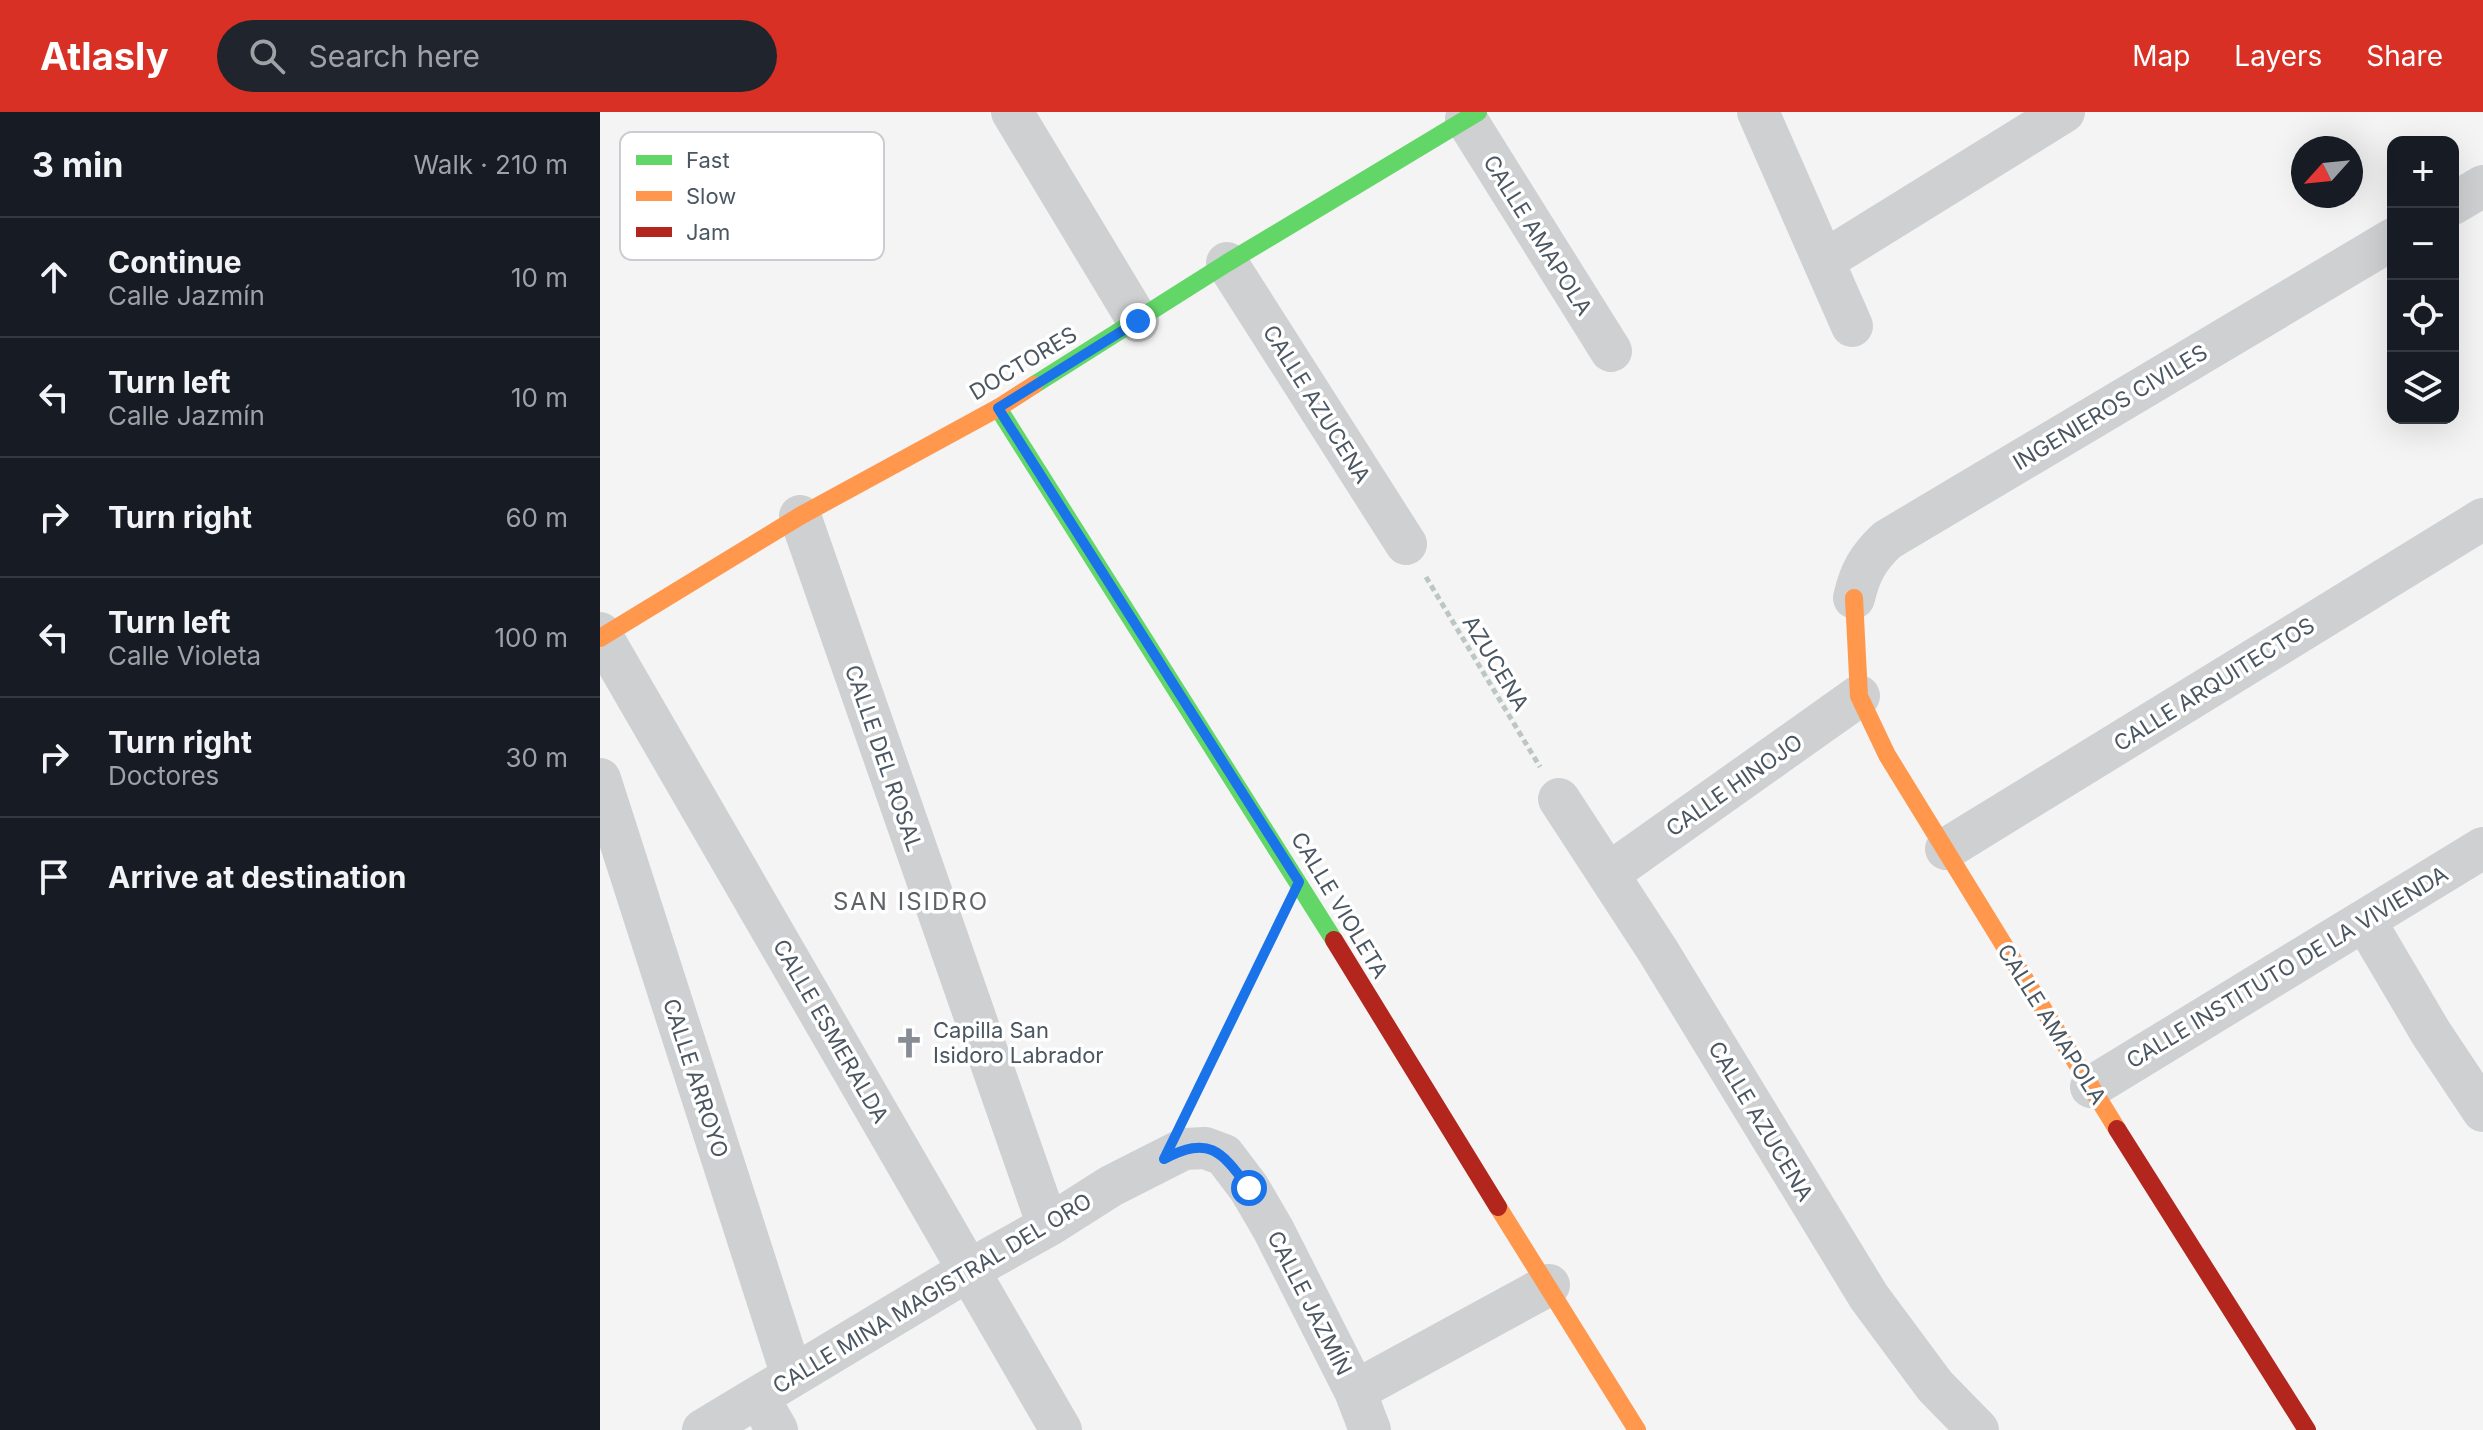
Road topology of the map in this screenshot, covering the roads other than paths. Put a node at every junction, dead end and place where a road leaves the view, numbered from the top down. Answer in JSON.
{"nodes":[{"id":1,"x":1012,"y":112,"type":"edge"},
{"id":2,"x":1758,"y":112,"type":"edge"},
{"id":3,"x":2064,"y":112,"type":"edge"},
{"id":4,"x":1472,"y":116,"type":"edge"},
{"id":5,"x":2483,"y":186,"type":"edge"},
{"id":6,"x":2459,"y":200,"type":"edge"},
{"id":7,"x":2386,"y":244,"type":"edge"},
{"id":8,"x":1825,"y":260,"type":"junction"},
{"id":9,"x":1227,"y":263,"type":"junction"},
{"id":10,"x":1138,"y":321,"type":"junction"},
{"id":11,"x":1852,"y":326,"type":"dead end"},
{"id":12,"x":1611,"y":351,"type":"dead end"},
{"id":13,"x":998,"y":408,"type":"junction"},
{"id":14,"x":800,"y":516,"type":"junction"},
{"id":15,"x":2483,"y":519,"type":"edge"},
{"id":16,"x":1406,"y":544,"type":"road end"},
{"id":17,"x":1854,"y":598,"type":"joint"},
{"id":18,"x":601,"y":635,"type":"edge"},
{"id":19,"x":1859,"y":696,"type":"junction"},
{"id":20,"x":600,"y":779,"type":"edge"},
{"id":21,"x":1559,"y":799,"type":"road end"},
{"id":22,"x":2483,"y":848,"type":"edge"},
{"id":23,"x":1946,"y":849,"type":"junction"},
{"id":24,"x":1608,"y":874,"type":"junction"},
{"id":25,"x":2365,"y":921,"type":"junction"},
{"id":26,"x":2091,"y":1087,"type":"junction"},
{"id":27,"x":2483,"y":1111,"type":"edge"},
{"id":28,"x":1164,"y":1159,"type":"joint"},
{"id":29,"x":1048,"y":1226,"type":"junction"},
{"id":30,"x":969,"y":1270,"type":"junction"},
{"id":31,"x":1549,"y":1285,"type":"junction"},
{"id":32,"x":1355,"y":1391,"type":"junction"},
{"id":33,"x":776,"y":1401,"type":"edge"},
{"id":34,"x":703,"y":1430,"type":"edge"},
{"id":35,"x":1061,"y":1430,"type":"edge"},
{"id":36,"x":1370,"y":1430,"type":"edge"},
{"id":37,"x":1637,"y":1430,"type":"edge"},
{"id":38,"x":1978,"y":1430,"type":"edge"},
{"id":39,"x":2307,"y":1430,"type":"edge"}],
"edges":[{"from":1,"to":10,"type":"street"},
{"from":2,"to":8,"type":"street"},
{"from":3,"to":8,"type":"street"},
{"from":4,"to":9,"type":"street","name":"DOCTORES"},
{"from":4,"to":12,"type":"street","name":"CALLE AMAPOLA"},
{"from":5,"to":6,"type":"street"},
{"from":7,"to":17,"type":"street","name":"INGENIEROS CIVILES"},
{"from":8,"to":11,"type":"street"},
{"from":9,"to":10,"type":"street","name":"DOCTORES"},
{"from":9,"to":16,"type":"street","name":"CALLE AZUCENA"},
{"from":10,"to":13,"type":"street","name":"DOCTORES"},
{"from":13,"to":14,"type":"street","name":"DOCTORES"},
{"from":13,"to":31,"type":"street","name":"CALLE VIOLETA"},
{"from":14,"to":18,"type":"street","name":"DOCTORES"},
{"from":14,"to":29,"type":"street","name":"CALLE DEL ROSAL"},
{"from":15,"to":23,"type":"street","name":"CALLE ARQUITECTOS"},
{"from":17,"to":19,"type":"street","name":"CALLE AMAPOLA"},
{"from":18,"to":30,"type":"street","name":"CALLE ESMERALDA"},
{"from":19,"to":23,"type":"street","name":"CALLE AMAPOLA"},
{"from":19,"to":24,"type":"street","name":"CALLE HINOJO"},
{"from":20,"to":33,"type":"street","name":"CALLE ARROYO"},
{"from":21,"to":24,"type":"street","name":"CALLE AZUCENA"},
{"from":22,"to":25,"type":"street","name":"CALLE INSTITUTO DE LA VIVIENDA"},
{"from":23,"to":26,"type":"street","name":"CALLE AMAPOLA"},
{"from":24,"to":38,"type":"street","name":"CALLE AZUCENA"},
{"from":25,"to":26,"type":"street","name":"CALLE INSTITUTO DE LA VIVIENDA"},
{"from":25,"to":27,"type":"street"},
{"from":26,"to":39,"type":"street","name":"CALLE AMAPOLA"},
{"from":28,"to":29,"type":"street","name":"CALLE MINA MAGISTRAL DEL ORO"},
{"from":28,"to":32,"type":"street","name":"CALLE JAZMÍN"},
{"from":29,"to":30,"type":"street","name":"CALLE MINA MAGISTRAL DEL ORO"},
{"from":30,"to":33,"type":"street","name":"CALLE MINA MAGISTRAL DEL ORO"},
{"from":30,"to":35,"type":"street","name":"CALLE ESMERALDA"},
{"from":31,"to":32,"type":"street"},
{"from":31,"to":37,"type":"street","name":"CALLE VIOLETA"},
{"from":32,"to":36,"type":"street","name":"CALLE JAZMÍN"},
{"from":33,"to":34,"type":"street","name":"CALLE MINA MAGISTRAL DEL ORO"}]}
